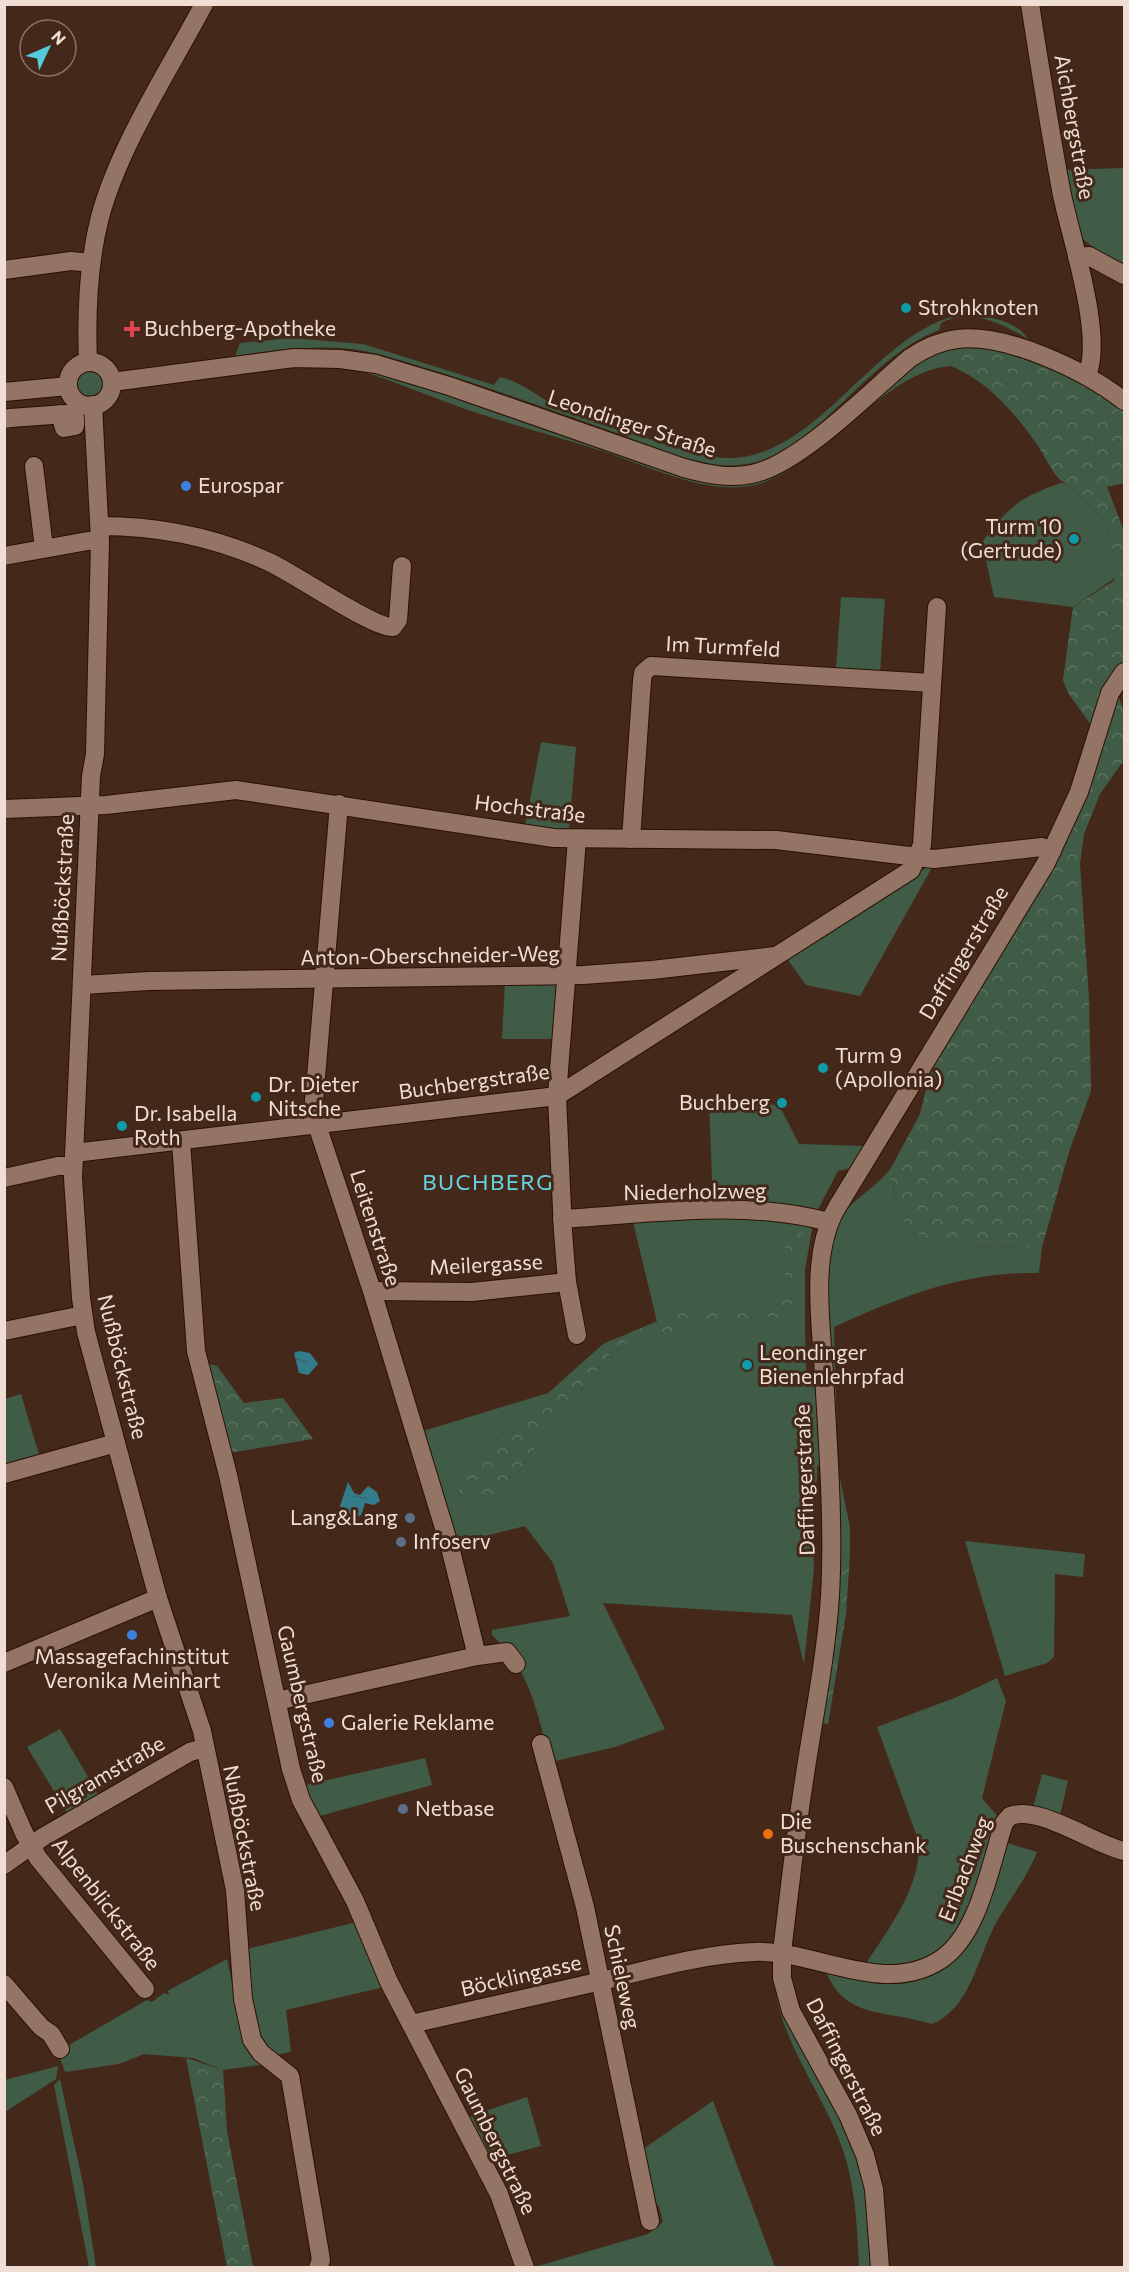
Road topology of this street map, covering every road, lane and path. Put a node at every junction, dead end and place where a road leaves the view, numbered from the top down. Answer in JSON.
{"nodes":[{"id":1,"x":204,"y":4,"type":"edge"},
{"id":2,"x":1030,"y":4,"type":"edge"},
{"id":3,"x":1077,"y":257,"type":"junction"},
{"id":4,"x":91,"y":263,"type":"junction"},
{"id":5,"x":4,"y":270,"type":"edge"},
{"id":6,"x":1125,"y":275,"type":"edge"},
{"id":7,"x":88,"y":362,"type":"junction"},
{"id":8,"x":1087,"y":375,"type":"junction"},
{"id":9,"x":112,"y":382,"type":"junction"},
{"id":10,"x":68,"y":386,"type":"junction"},
{"id":11,"x":4,"y":392,"type":"edge"},
{"id":12,"x":1125,"y":401,"type":"edge"},
{"id":13,"x":93,"y":405,"type":"junction"},
{"id":14,"x":60,"y":414,"type":"dead end"},
{"id":15,"x":4,"y":419,"type":"edge"},
{"id":16,"x":34,"y":466,"type":"dead end"},
{"id":17,"x":100,"y":534,"type":"junction"},
{"id":18,"x":44,"y":548,"type":"junction"},
{"id":19,"x":4,"y":556,"type":"edge"},
{"id":20,"x":402,"y":566,"type":"dead end"},
{"id":21,"x":937,"y":607,"type":"dead end"},
{"id":22,"x":1125,"y":672,"type":"edge"},
{"id":23,"x":932,"y":683,"type":"junction"},
{"id":24,"x":90,"y":804,"type":"junction"},
{"id":25,"x":339,"y":804,"type":"junction"},
{"id":26,"x":4,"y":809,"type":"edge"},
{"id":27,"x":577,"y":839,"type":"junction"},
{"id":28,"x":631,"y":839,"type":"junction"},
{"id":29,"x":1052,"y":851,"type":"junction"},
{"id":30,"x":916,"y":858,"type":"junction"},
{"id":31,"x":778,"y":956,"type":"junction"},
{"id":32,"x":567,"y":975,"type":"junction"},
{"id":33,"x":325,"y":980,"type":"junction"},
{"id":34,"x":82,"y":985,"type":"junction"},
{"id":35,"x":557,"y":1096,"type":"junction"},
{"id":36,"x":317,"y":1125,"type":"junction"},
{"id":37,"x":181,"y":1142,"type":"junction"},
{"id":38,"x":74,"y":1160,"type":"junction"},
{"id":39,"x":4,"y":1178,"type":"edge"},
{"id":40,"x":562,"y":1219,"type":"junction"},
{"id":41,"x":829,"y":1222,"type":"junction"},
{"id":42,"x":567,"y":1282,"type":"junction"},
{"id":43,"x":372,"y":1291,"type":"junction"},
{"id":44,"x":83,"y":1315,"type":"junction"},
{"id":45,"x":4,"y":1331,"type":"edge"},
{"id":46,"x":577,"y":1335,"type":"dead end"},
{"id":47,"x":116,"y":1443,"type":"junction"},
{"id":48,"x":4,"y":1474,"type":"edge"},
{"id":49,"x":159,"y":1598,"type":"junction"},
{"id":50,"x":477,"y":1656,"type":"junction"},
{"id":51,"x":4,"y":1663,"type":"edge"},
{"id":52,"x":516,"y":1664,"type":"dead end"},
{"id":53,"x":277,"y":1701,"type":"junction"},
{"id":54,"x":541,"y":1744,"type":"dead end"},
{"id":55,"x":204,"y":1748,"type":"junction"},
{"id":56,"x":4,"y":1786,"type":"edge"},
{"id":57,"x":32,"y":1846,"type":"junction"},
{"id":58,"x":1125,"y":1851,"type":"edge"},
{"id":59,"x":4,"y":1865,"type":"edge"},
{"id":60,"x":782,"y":1952,"type":"junction"},
{"id":61,"x":600,"y":1981,"type":"junction"},
{"id":62,"x":4,"y":1984,"type":"edge"},
{"id":63,"x":145,"y":1989,"type":"dead end"},
{"id":64,"x":411,"y":2024,"type":"junction"},
{"id":65,"x":60,"y":2049,"type":"dead end"},
{"id":66,"x":651,"y":2221,"type":"dead end"},
{"id":67,"x":318,"y":2268,"type":"edge"},
{"id":68,"x":525,"y":2268,"type":"edge"},
{"id":69,"x":880,"y":2268,"type":"edge"}],
"edges":[{"from":1,"to":4,"type":"street"},
{"from":2,"to":3,"type":"street","name":"Aichbergstraße"},
{"from":3,"to":6,"type":"street"},
{"from":3,"to":8,"type":"street","name":"Aichbergstraße"},
{"from":4,"to":5,"type":"street"},
{"from":4,"to":7,"type":"street"},
{"from":7,"to":9,"type":"street"},
{"from":7,"to":10,"type":"street"},
{"from":8,"to":9,"type":"street","name":"Leondinger Straße"},
{"from":8,"to":12,"type":"street","name":"Leondinger Straße"},
{"from":9,"to":13,"type":"street"},
{"from":10,"to":11,"type":"street"},
{"from":10,"to":13,"type":"street"},
{"from":13,"to":17,"type":"street","name":"Nußböckstraße"},
{"from":14,"to":15,"type":"street"},
{"from":16,"to":18,"type":"street"},
{"from":17,"to":18,"type":"street"},
{"from":17,"to":20,"type":"street"},
{"from":17,"to":24,"type":"street","name":"Nußböckstraße"},
{"from":18,"to":19,"type":"street"},
{"from":21,"to":23,"type":"street"},
{"from":22,"to":29,"type":"street","name":"Daffingerstraße"},
{"from":23,"to":28,"type":"street","name":"Im Turmfeld"},
{"from":23,"to":30,"type":"street"},
{"from":24,"to":25,"type":"street","name":"Hochstraße"},
{"from":24,"to":26,"type":"street","name":"Hochstraße"},
{"from":24,"to":34,"type":"street","name":"Nußböckstraße"},
{"from":25,"to":27,"type":"street","name":"Hochstraße"},
{"from":25,"to":33,"type":"street","name":"Leitenstraße"},
{"from":27,"to":28,"type":"street","name":"Hochstraße"},
{"from":27,"to":32,"type":"street"},
{"from":28,"to":30,"type":"street","name":"Hochstraße"},
{"from":29,"to":30,"type":"street","name":"Hochstraße"},
{"from":29,"to":41,"type":"street","name":"Daffingerstraße"},
{"from":30,"to":31,"type":"street","name":"Buchbergstraße"},
{"from":31,"to":32,"type":"street","name":"Anton-Oberschneider-Weg"},
{"from":31,"to":35,"type":"street","name":"Buchbergstraße"},
{"from":32,"to":33,"type":"street","name":"Anton-Oberschneider-Weg"},
{"from":32,"to":35,"type":"street"},
{"from":33,"to":34,"type":"street","name":"Anton-Oberschneider-Weg"},
{"from":33,"to":36,"type":"street","name":"Leitenstraße"},
{"from":34,"to":38,"type":"street","name":"Nußböckstraße"},
{"from":35,"to":36,"type":"street","name":"Buchbergstraße"},
{"from":35,"to":40,"type":"street"},
{"from":36,"to":37,"type":"street","name":"Buchbergstraße"},
{"from":36,"to":43,"type":"street","name":"Leitenstraße"},
{"from":37,"to":38,"type":"street","name":"Buchbergstraße"},
{"from":37,"to":53,"type":"street","name":"Gaumbergstraße"},
{"from":38,"to":39,"type":"street","name":"Buchbergstraße"},
{"from":38,"to":44,"type":"street","name":"Nußböckstraße"},
{"from":40,"to":41,"type":"street","name":"Niederholzweg"},
{"from":40,"to":42,"type":"street"},
{"from":41,"to":60,"type":"street","name":"Daffingerstraße"},
{"from":42,"to":43,"type":"street","name":"Meilergasse"},
{"from":42,"to":46,"type":"street"},
{"from":43,"to":50,"type":"street","name":"Leitenstraße"},
{"from":44,"to":45,"type":"street"},
{"from":44,"to":47,"type":"street","name":"Nußböckstraße"},
{"from":47,"to":48,"type":"street"},
{"from":47,"to":49,"type":"street","name":"Nußböckstraße"},
{"from":49,"to":51,"type":"street"},
{"from":49,"to":55,"type":"street","name":"Nußböckstraße"},
{"from":50,"to":52,"type":"street"},
{"from":50,"to":53,"type":"street"},
{"from":53,"to":64,"type":"street","name":"Gaumbergstraße"},
{"from":54,"to":61,"type":"street","name":"Schieleweg"},
{"from":55,"to":57,"type":"street","name":"Pilgramstraße"},
{"from":55,"to":67,"type":"street","name":"Nußböckstraße"},
{"from":56,"to":57,"type":"street","name":"Alpenblickstraße"},
{"from":57,"to":59,"type":"street","name":"Alpenblickstraße"},
{"from":57,"to":63,"type":"street","name":"Alpenblickstraße"},
{"from":58,"to":60,"type":"street","name":"Erlbachweg"},
{"from":60,"to":61,"type":"street","name":"Böcklingasse"},
{"from":60,"to":69,"type":"street","name":"Daffingerstraße"},
{"from":61,"to":64,"type":"street","name":"Böcklingasse"},
{"from":61,"to":66,"type":"street","name":"Schieleweg"},
{"from":62,"to":65,"type":"street"},
{"from":64,"to":68,"type":"street","name":"Gaumbergstraße"}]}
